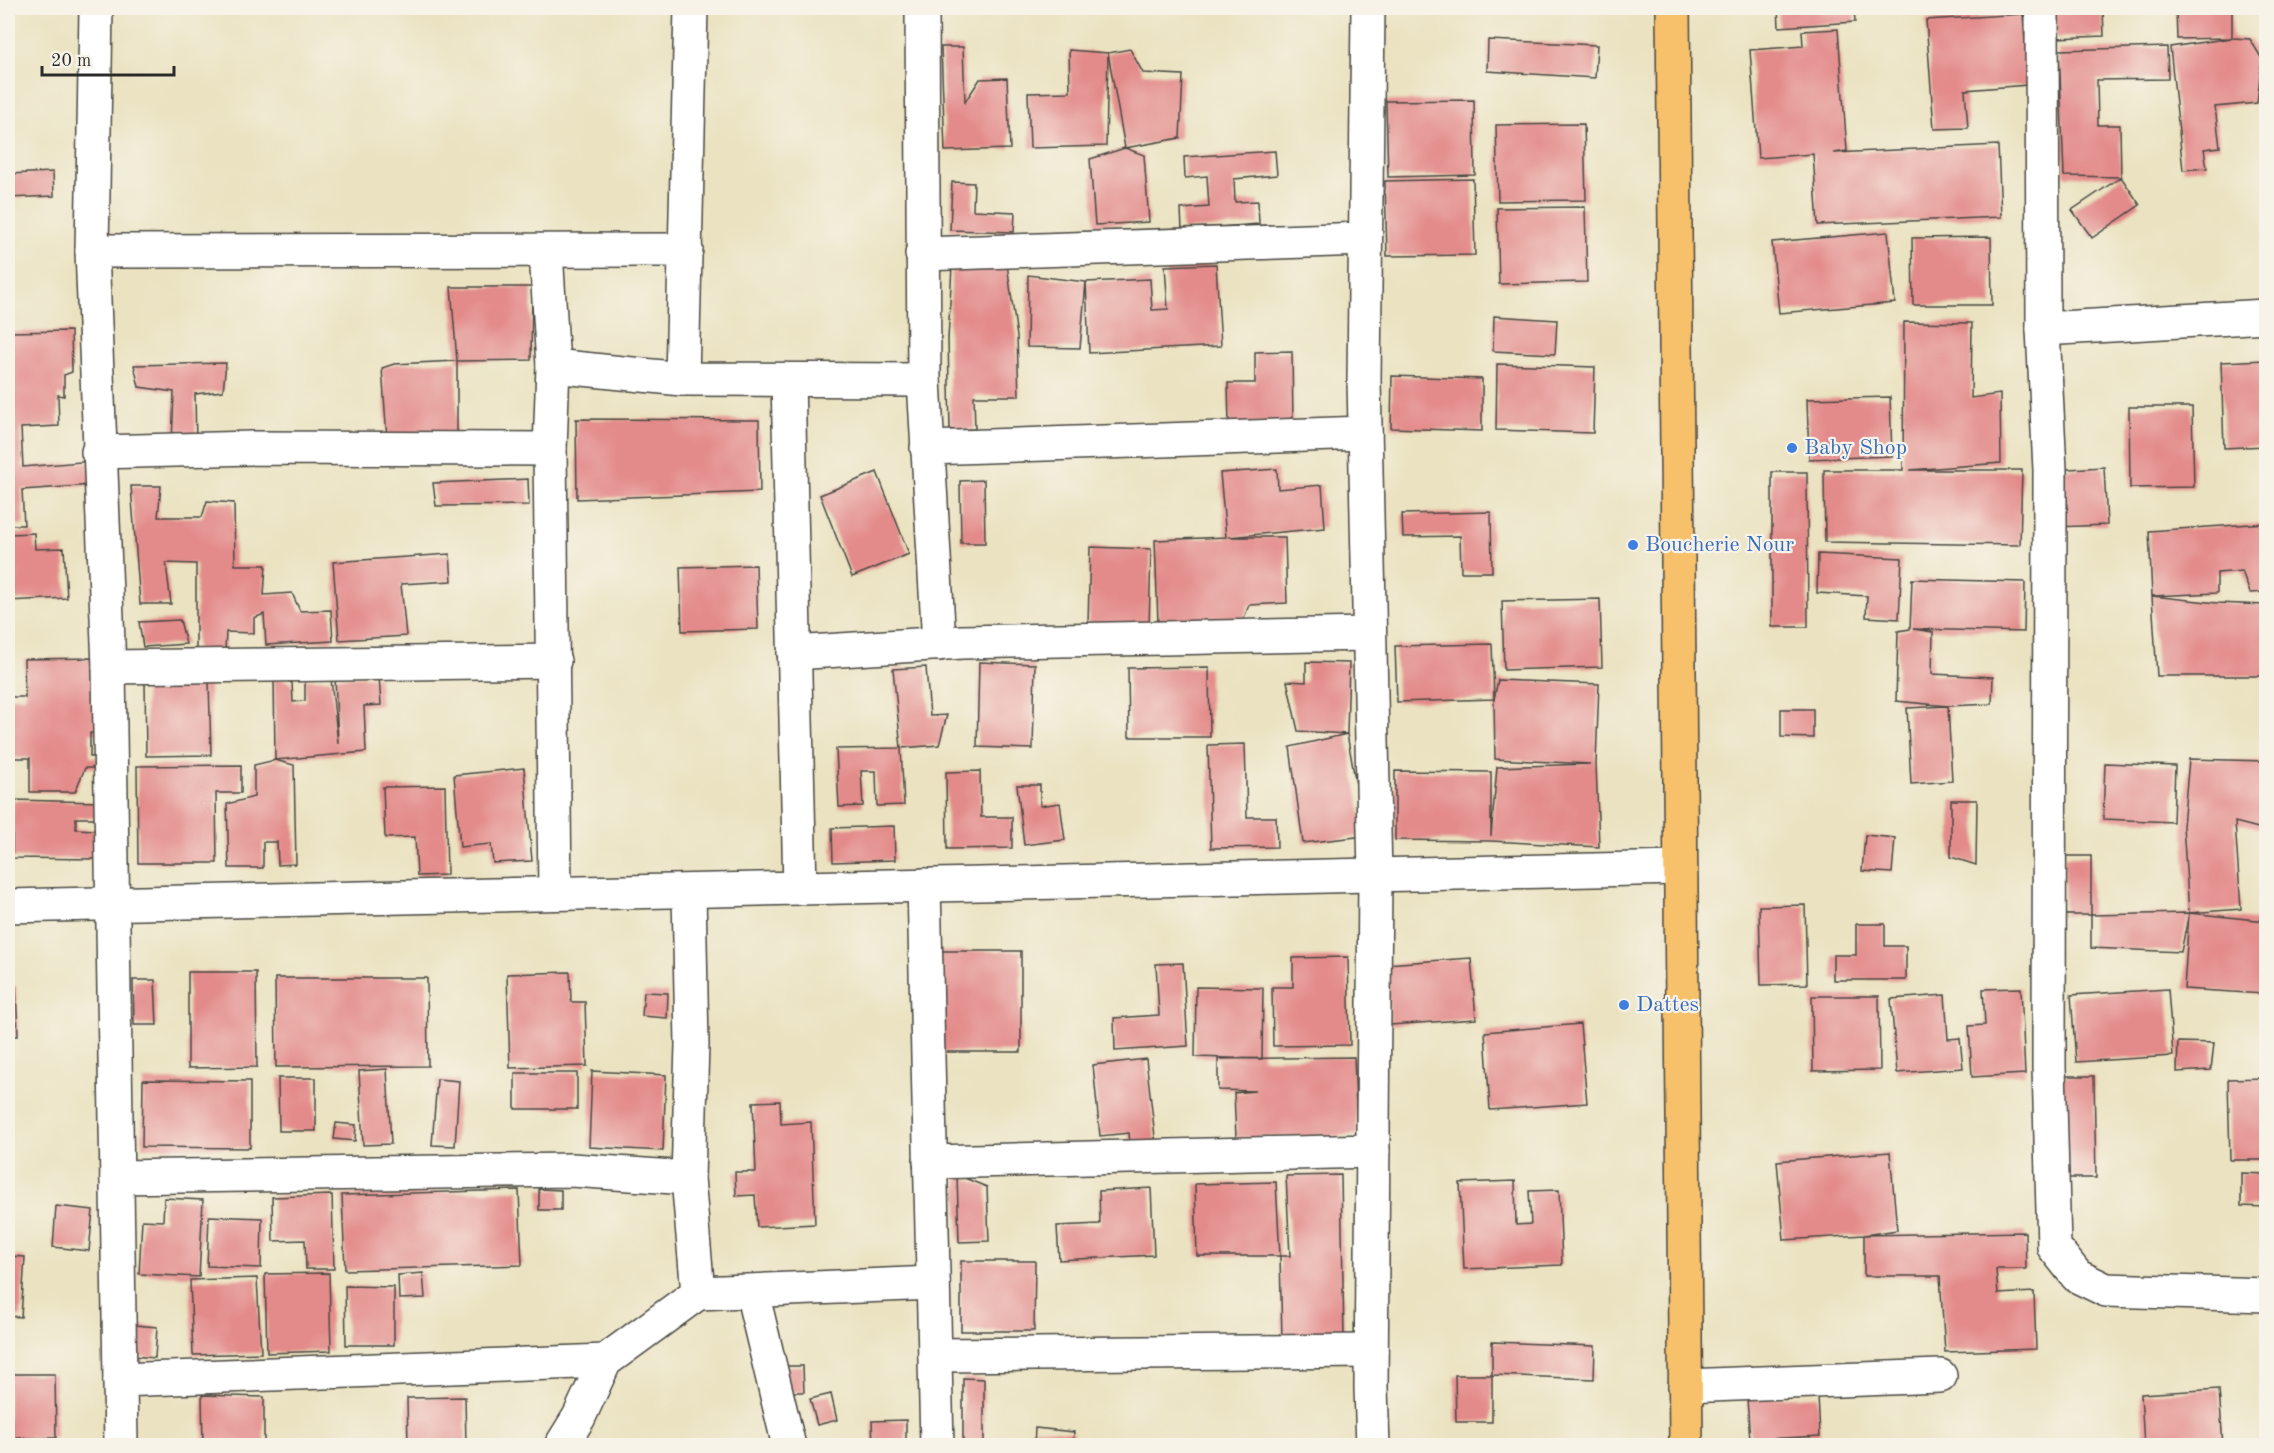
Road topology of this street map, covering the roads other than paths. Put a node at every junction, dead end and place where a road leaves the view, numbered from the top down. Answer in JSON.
{"nodes":[{"id":1,"x":96,"y":8,"type":"edge"},
{"id":2,"x":691,"y":8,"type":"edge"},
{"id":3,"x":922,"y":8,"type":"edge"},
{"id":4,"x":1368,"y":8,"type":"edge"},
{"id":5,"x":1673,"y":8,"type":"edge"},
{"id":6,"x":2042,"y":8,"type":"edge"},
{"id":7,"x":1364,"y":239,"type":"junction"},
{"id":8,"x":92,"y":250,"type":"junction"},
{"id":9,"x":686,"y":250,"type":"junction"},
{"id":10,"x":546,"y":251,"type":"junction"},
{"id":11,"x":922,"y":254,"type":"junction"},
{"id":12,"x":2266,"y":316,"type":"edge"},
{"id":13,"x":2043,"y":329,"type":"junction"},
{"id":14,"x":553,"y":366,"type":"junction"},
{"id":15,"x":682,"y":379,"type":"junction"},
{"id":16,"x":788,"y":380,"type":"junction"},
{"id":17,"x":924,"y":380,"type":"junction"},
{"id":18,"x":1365,"y":433,"type":"junction"},
{"id":19,"x":927,"y":448,"type":"junction"},
{"id":20,"x":550,"y":449,"type":"junction"},
{"id":21,"x":98,"y":452,"type":"junction"},
{"id":22,"x":1369,"y":634,"type":"junction"},
{"id":23,"x":939,"y":644,"type":"junction"},
{"id":24,"x":794,"y":653,"type":"junction"},
{"id":25,"x":554,"y":661,"type":"junction"},
{"id":26,"x":108,"y":667,"type":"junction"},
{"id":27,"x":1680,"y":868,"type":"junction"},
{"id":28,"x":1375,"y":875,"type":"junction"},
{"id":29,"x":924,"y":885,"type":"junction"},
{"id":30,"x":800,"y":888,"type":"junction"},
{"id":31,"x":689,"y":891,"type":"junction"},
{"id":32,"x":555,"y":893,"type":"junction"},
{"id":33,"x":113,"y":904,"type":"junction"},
{"id":34,"x":8,"y":906,"type":"edge"},
{"id":35,"x":1372,"y":1151,"type":"junction"},
{"id":36,"x":930,"y":1162,"type":"junction"},
{"id":37,"x":117,"y":1177,"type":"junction"},
{"id":38,"x":688,"y":1178,"type":"junction"},
{"id":39,"x":933,"y":1283,"type":"junction"},
{"id":40,"x":752,"y":1292,"type":"junction"},
{"id":41,"x":698,"y":1293,"type":"junction"},
{"id":42,"x":2266,"y":1295,"type":"edge"},
{"id":43,"x":1371,"y":1350,"type":"junction"},
{"id":44,"x":935,"y":1355,"type":"junction"},
{"id":45,"x":605,"y":1361,"type":"junction"},
{"id":46,"x":1940,"y":1376,"type":"dead end"},
{"id":47,"x":120,"y":1380,"type":"junction"},
{"id":48,"x":1685,"y":1386,"type":"junction"},
{"id":49,"x":121,"y":1446,"type":"edge"},
{"id":50,"x":561,"y":1446,"type":"edge"},
{"id":51,"x":789,"y":1446,"type":"edge"},
{"id":52,"x":937,"y":1446,"type":"edge"},
{"id":53,"x":1373,"y":1446,"type":"edge"},
{"id":54,"x":1686,"y":1446,"type":"edge"}],
"edges":[{"from":1,"to":8,"type":"street"},
{"from":2,"to":9,"type":"street"},
{"from":3,"to":11,"type":"street"},
{"from":4,"to":7,"type":"street"},
{"from":5,"to":27,"type":"main road"},
{"from":6,"to":13,"type":"street"},
{"from":7,"to":11,"type":"street"},
{"from":7,"to":18,"type":"street"},
{"from":8,"to":10,"type":"street"},
{"from":8,"to":21,"type":"street"},
{"from":9,"to":10,"type":"street"},
{"from":9,"to":15,"type":"street"},
{"from":10,"to":14,"type":"street"},
{"from":11,"to":17,"type":"street"},
{"from":12,"to":13,"type":"street"},
{"from":13,"to":42,"type":"street"},
{"from":14,"to":15,"type":"street"},
{"from":14,"to":20,"type":"street"},
{"from":15,"to":16,"type":"street"},
{"from":16,"to":17,"type":"street"},
{"from":16,"to":24,"type":"street"},
{"from":17,"to":19,"type":"street"},
{"from":18,"to":19,"type":"street"},
{"from":18,"to":22,"type":"street"},
{"from":19,"to":23,"type":"street"},
{"from":20,"to":21,"type":"street"},
{"from":20,"to":25,"type":"street"},
{"from":21,"to":26,"type":"street"},
{"from":22,"to":23,"type":"street"},
{"from":22,"to":28,"type":"street"},
{"from":23,"to":24,"type":"street"},
{"from":24,"to":30,"type":"street"},
{"from":25,"to":26,"type":"street"},
{"from":25,"to":32,"type":"street"},
{"from":26,"to":33,"type":"street"},
{"from":27,"to":28,"type":"street"},
{"from":27,"to":48,"type":"main road"},
{"from":28,"to":29,"type":"street"},
{"from":28,"to":35,"type":"street"},
{"from":29,"to":30,"type":"street"},
{"from":29,"to":36,"type":"street"},
{"from":30,"to":31,"type":"street"},
{"from":31,"to":32,"type":"street"},
{"from":31,"to":38,"type":"street"},
{"from":32,"to":33,"type":"street"},
{"from":33,"to":34,"type":"street"},
{"from":33,"to":37,"type":"street"},
{"from":35,"to":36,"type":"street"},
{"from":35,"to":43,"type":"street"},
{"from":36,"to":39,"type":"street"},
{"from":37,"to":38,"type":"street"},
{"from":37,"to":47,"type":"street"},
{"from":38,"to":41,"type":"street"},
{"from":39,"to":40,"type":"street"},
{"from":39,"to":44,"type":"street"},
{"from":40,"to":41,"type":"street"},
{"from":40,"to":51,"type":"street"},
{"from":41,"to":45,"type":"street"},
{"from":43,"to":44,"type":"street"},
{"from":43,"to":53,"type":"street"},
{"from":44,"to":52,"type":"street"},
{"from":45,"to":47,"type":"street"},
{"from":45,"to":50,"type":"street"},
{"from":46,"to":48,"type":"street"},
{"from":47,"to":49,"type":"street"},
{"from":48,"to":54,"type":"main road"}]}
